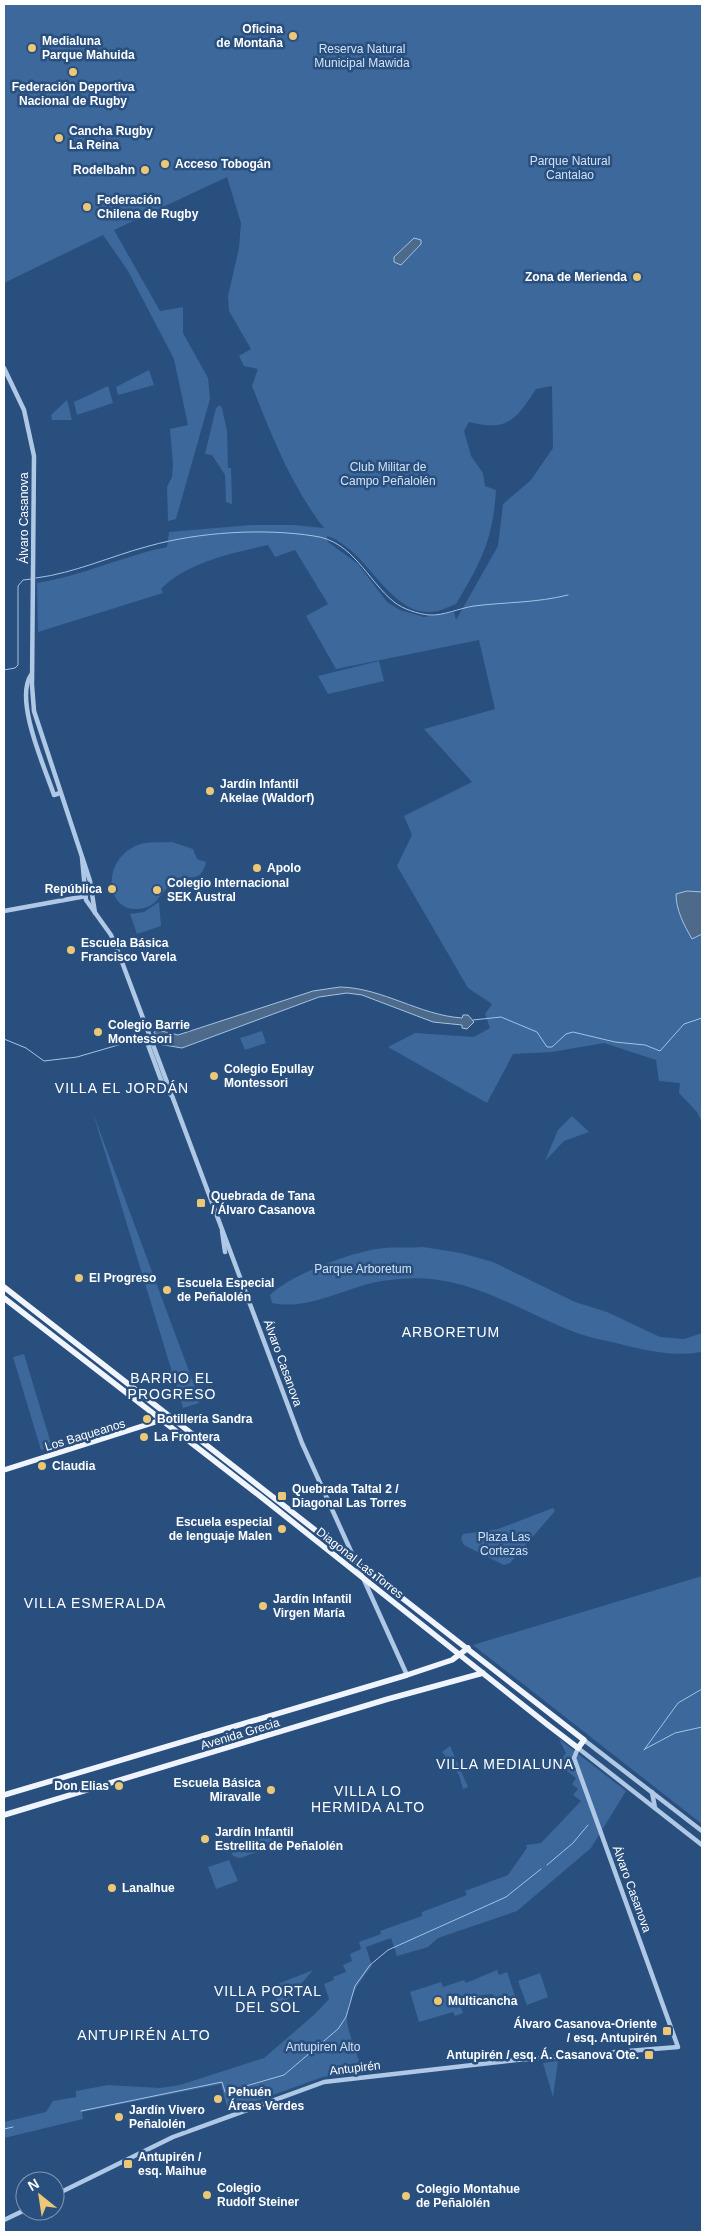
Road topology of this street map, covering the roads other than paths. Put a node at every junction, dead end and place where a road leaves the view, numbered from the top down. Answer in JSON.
{"nodes":[{"id":1,"x":4,"y":368,"type":"edge"},
{"id":2,"x":32,"y":674,"type":"junction"},
{"id":3,"x":60,"y":793,"type":"junction"},
{"id":4,"x":82,"y":858,"type":"junction"},
{"id":5,"x":92,"y":895,"type":"junction"},
{"id":6,"x":85,"y":896,"type":"junction"},
{"id":7,"x":4,"y":911,"type":"edge"},
{"id":8,"x":96,"y":915,"type":"junction"},
{"id":9,"x":150,"y":1038,"type":"junction"},
{"id":10,"x":172,"y":1096,"type":"junction"},
{"id":11,"x":221,"y":1222,"type":"junction"},
{"id":12,"x":224,"y":1252,"type":"dead end"},
{"id":13,"x":4,"y":1287,"type":"edge"},
{"id":14,"x":4,"y":1298,"type":"edge"},
{"id":15,"x":171,"y":1417,"type":"junction"},
{"id":16,"x":162,"y":1420,"type":"junction"},
{"id":17,"x":4,"y":1470,"type":"edge"},
{"id":18,"x":328,"y":1499,"type":"junction"},
{"id":19,"x":320,"y":1502,"type":"dead end"},
{"id":20,"x":357,"y":1562,"type":"junction"},
{"id":21,"x":365,"y":1579,"type":"junction"},
{"id":22,"x":468,"y":1648,"type":"junction"},
{"id":23,"x":459,"y":1654,"type":"junction"},
{"id":24,"x":483,"y":1673,"type":"junction"},
{"id":25,"x":407,"y":1675,"type":"junction"},
{"id":26,"x":584,"y":1740,"type":"junction"},
{"id":27,"x":578,"y":1748,"type":"junction"},
{"id":28,"x":652,"y":1792,"type":"junction"},
{"id":29,"x":4,"y":1795,"type":"edge"},
{"id":30,"x":655,"y":1808,"type":"junction"},
{"id":31,"x":4,"y":1814,"type":"edge"},
{"id":32,"x":702,"y":1831,"type":"edge"},
{"id":33,"x":702,"y":1845,"type":"edge"},
{"id":34,"x":678,"y":2047,"type":"joint"},
{"id":35,"x":65,"y":2190,"type":"edge"}],
"edges":[{"from":1,"to":2,"type":"street","name":"Álvaro Casanova"},
{"from":2,"to":3,"type":"street","name":"Álvaro Casanova"},
{"from":2,"to":3,"type":"street","name":"Álvaro Casanova"},
{"from":3,"to":4,"type":"street","name":"Álvaro Casanova"},
{"from":4,"to":5,"type":"street","name":"Álvaro Casanova"},
{"from":4,"to":6,"type":"street","name":"Álvaro Casanova"},
{"from":5,"to":6,"type":"street"},
{"from":5,"to":8,"type":"street","name":"Álvaro Casanova"},
{"from":6,"to":7,"type":"street"},
{"from":6,"to":8,"type":"street","name":"Álvaro Casanova"},
{"from":8,"to":9,"type":"street","name":"Álvaro Casanova"},
{"from":9,"to":10,"type":"street","name":"Álvaro Casanova"},
{"from":9,"to":10,"type":"street","name":"Álvaro Casanova"},
{"from":10,"to":11,"type":"street","name":"Álvaro Casanova"},
{"from":11,"to":12,"type":"street"},
{"from":11,"to":18,"type":"street","name":"Álvaro Casanova"},
{"from":13,"to":15,"type":"main road","name":"Diagonal Las Torres"},
{"from":14,"to":16,"type":"main road","name":"Diagonal Las Torres"},
{"from":15,"to":16,"type":"main road","name":"Los Baqueanos"},
{"from":15,"to":20,"type":"main road","name":"Diagonal Las Torres"},
{"from":16,"to":17,"type":"main road","name":"Los Baqueanos"},
{"from":16,"to":21,"type":"main road","name":"Diagonal Las Torres"},
{"from":18,"to":19,"type":"street"},
{"from":18,"to":20,"type":"street","name":"Álvaro Casanova"},
{"from":20,"to":21,"type":"street","name":"Álvaro Casanova"},
{"from":20,"to":22,"type":"main road","name":"Diagonal Las Torres"},
{"from":21,"to":23,"type":"main road","name":"Diagonal Las Torres"},
{"from":21,"to":25,"type":"street","name":"Álvaro Casanova"},
{"from":22,"to":23,"type":"main road","name":"Avenida Grecia"},
{"from":22,"to":26,"type":"main road","name":"Diagonal Las Torres"},
{"from":23,"to":24,"type":"main road","name":"Diagonal Las Torres"},
{"from":23,"to":25,"type":"main road","name":"Avenida Grecia"},
{"from":24,"to":27,"type":"main road","name":"Diagonal Las Torres"},
{"from":24,"to":31,"type":"main road","name":"Avenida Grecia"},
{"from":25,"to":29,"type":"main road","name":"Avenida Grecia"},
{"from":26,"to":27,"type":"main road"},
{"from":26,"to":28,"type":"street","name":"Diagonal Las Torres"},
{"from":27,"to":30,"type":"street","name":"Diagonal Las Torres"},
{"from":27,"to":34,"type":"street","name":"Álvaro Casanova"},
{"from":28,"to":30,"type":"street"},
{"from":28,"to":32,"type":"street","name":"Diagonal Las Torres"},
{"from":30,"to":33,"type":"street","name":"Diagonal Las Torres"},
{"from":34,"to":35,"type":"street","name":"Antupirén"}]}
